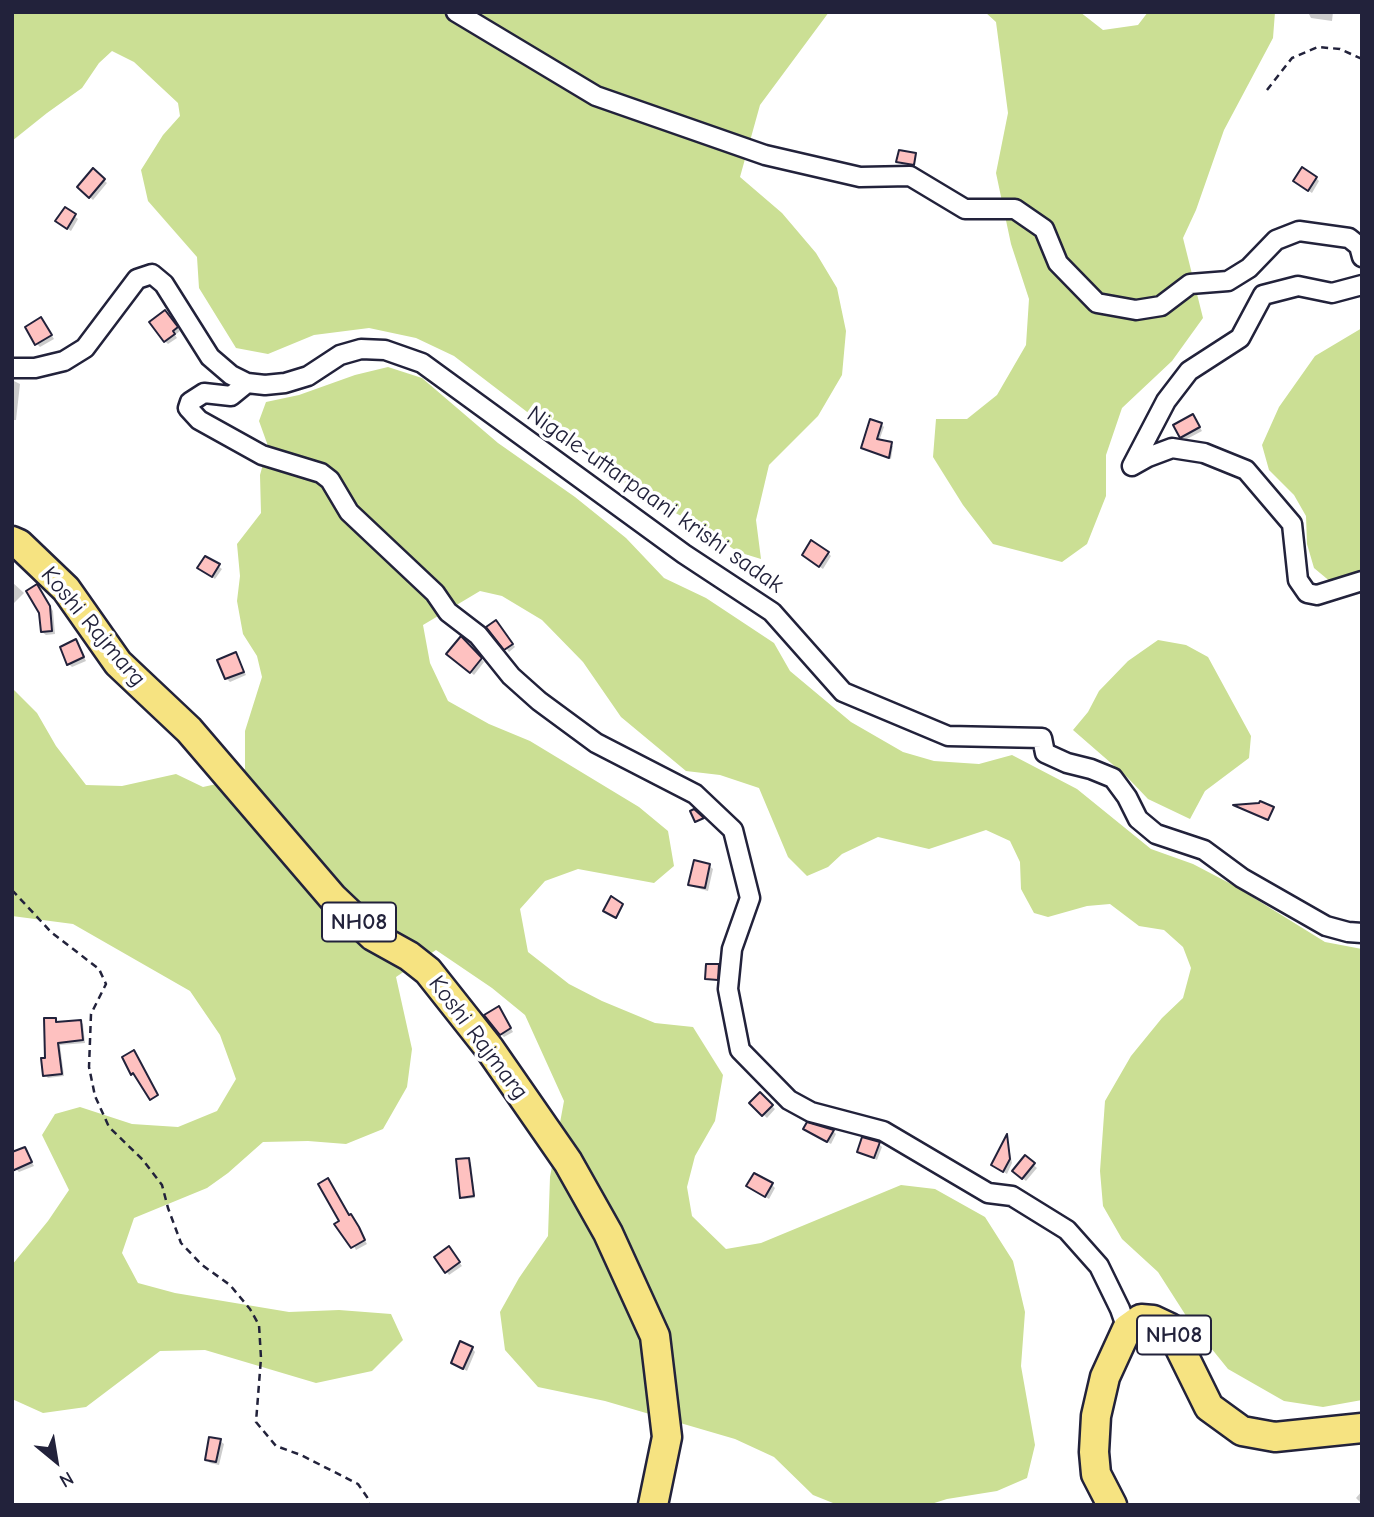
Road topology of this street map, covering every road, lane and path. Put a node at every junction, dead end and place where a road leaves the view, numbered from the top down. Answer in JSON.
{"nodes":[{"id":1,"x":456,"y":12,"type":"edge"},
{"id":2,"x":1362,"y":59,"type":"edge"},
{"id":3,"x":1267,"y":90,"type":"dead end"},
{"id":4,"x":1362,"y":257,"type":"edge"},
{"id":5,"x":1362,"y":285,"type":"edge"},
{"id":6,"x":12,"y":368,"type":"edge"},
{"id":7,"x":247,"y":383,"type":"junction"},
{"id":8,"x":12,"y":541,"type":"edge"},
{"id":9,"x":1362,"y":581,"type":"edge"},
{"id":10,"x":12,"y":890,"type":"edge"},
{"id":11,"x":1362,"y":933,"type":"edge"},
{"id":12,"x":1127,"y":1329,"type":"junction"},
{"id":13,"x":1362,"y":1428,"type":"edge"},
{"id":14,"x":369,"y":1505,"type":"edge"},
{"id":15,"x":653,"y":1505,"type":"edge"},
{"id":16,"x":1112,"y":1505,"type":"edge"}],
"edges":[{"from":1,"to":4,"type":"street"},
{"from":2,"to":3,"type":"path"},
{"from":5,"to":9,"type":"street"},
{"from":6,"to":7,"type":"street"},
{"from":7,"to":11,"type":"street","name":"Nigale-uttarpaani krishi sadak"},
{"from":7,"to":12,"type":"street"},
{"from":8,"to":15,"type":"main road","name":"Koshi Rajmarg","number":"NH08"},
{"from":10,"to":14,"type":"path"},
{"from":12,"to":13,"type":"main road","number":"NH08"},
{"from":12,"to":16,"type":"main road","number":"NH08"}]}
